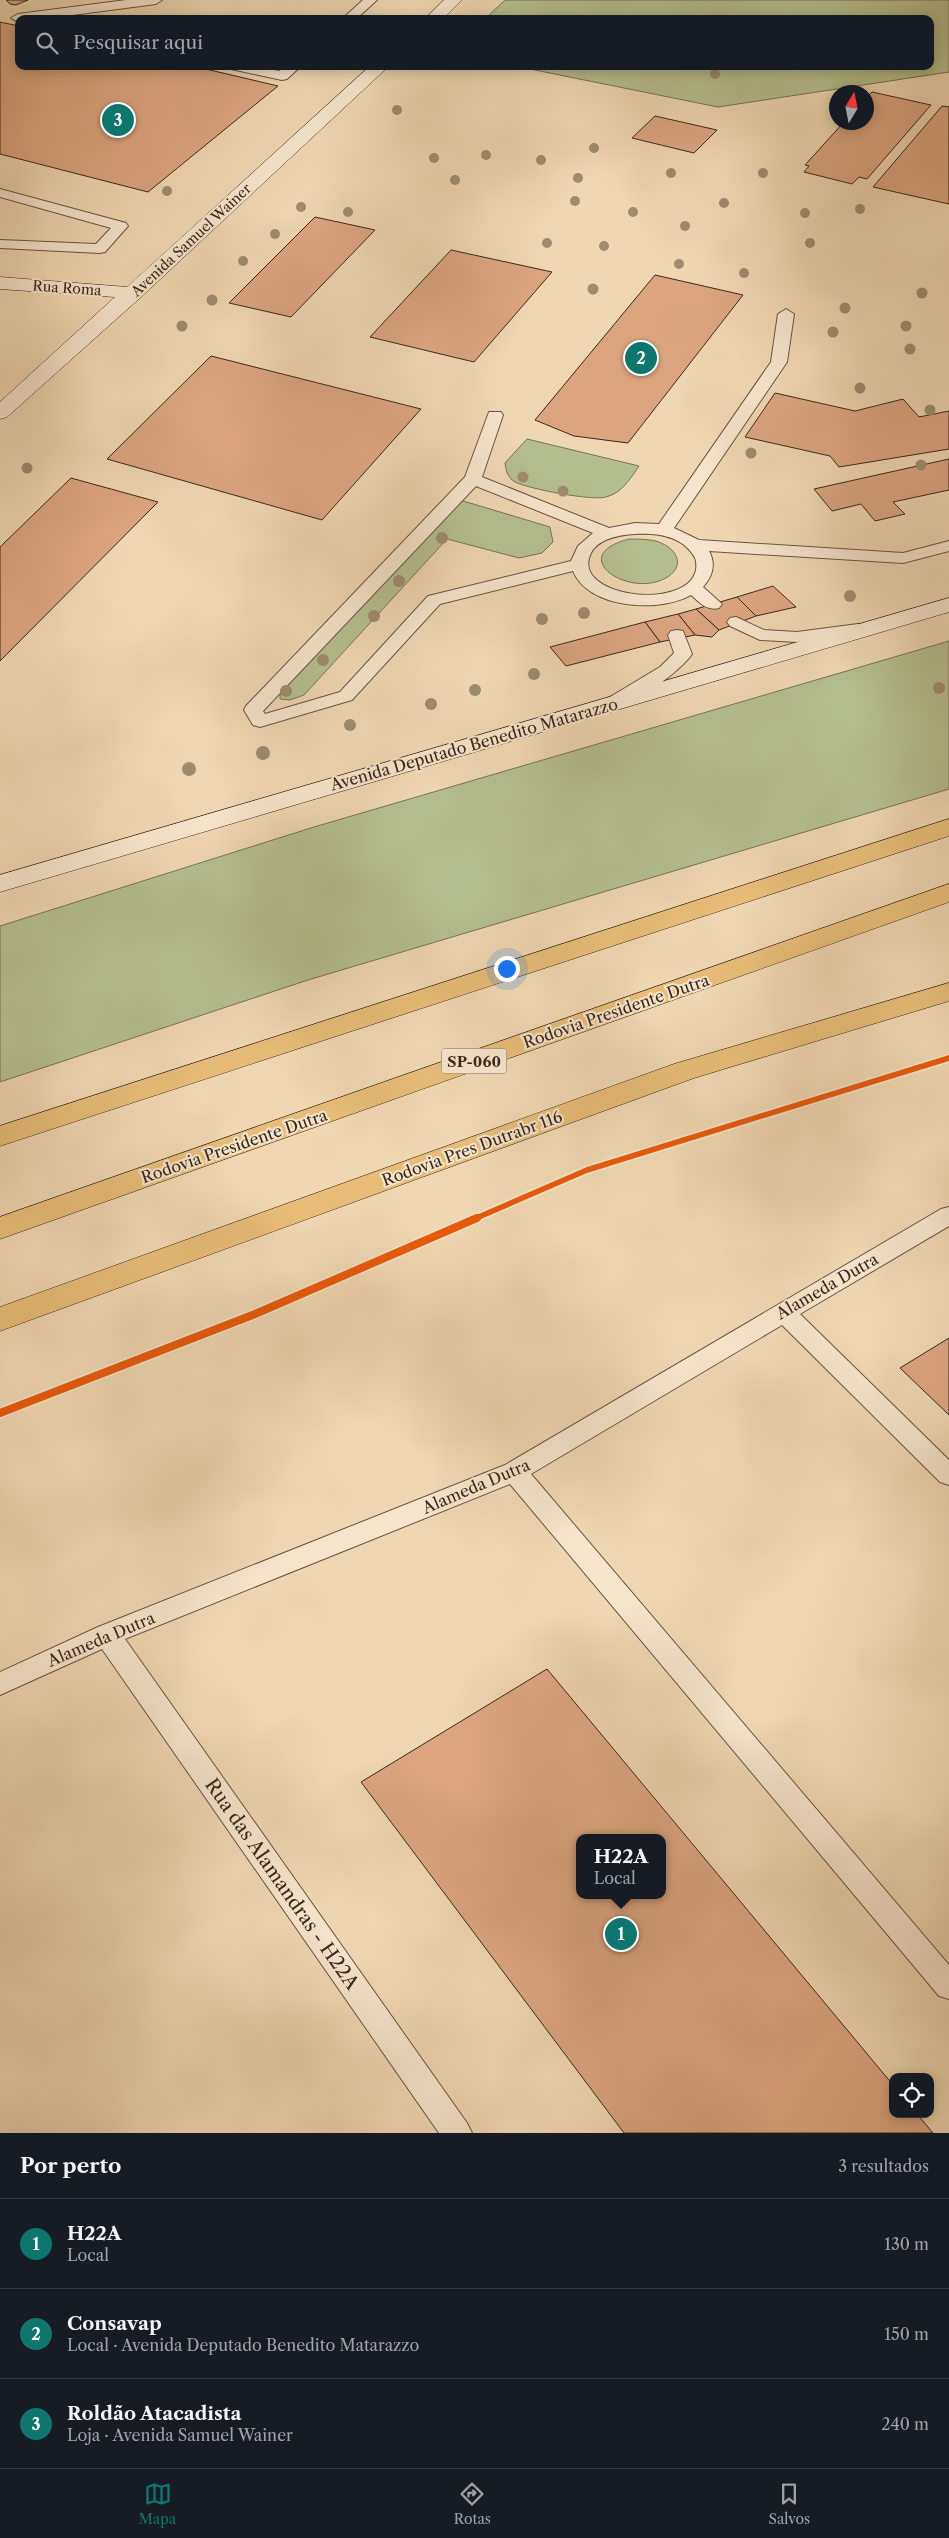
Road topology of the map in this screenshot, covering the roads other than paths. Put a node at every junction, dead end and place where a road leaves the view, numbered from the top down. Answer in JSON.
{"nodes":[{"id":1,"x":156,"y":0,"type":"edge"},
{"id":2,"x":371,"y":0,"type":"edge"},
{"id":3,"x":454,"y":0,"type":"edge"},
{"id":4,"x":41,"y":15,"type":"edge"},
{"id":5,"x":353,"y":15,"type":"edge"},
{"id":6,"x":437,"y":15,"type":"edge"},
{"id":7,"x":254,"y":70,"type":"edge"},
{"id":8,"x":289,"y":70,"type":"edge"},
{"id":9,"x":376,"y":70,"type":"edge"},
{"id":10,"x":0,"y":193,"type":"edge"},
{"id":11,"x":0,"y":244,"type":"edge"},
{"id":12,"x":0,"y":283,"type":"edge"},
{"id":13,"x":134,"y":293,"type":"junction"},
{"id":14,"x":786,"y":314,"type":"dead end"},
{"id":15,"x":0,"y":413,"type":"edge"},
{"id":16,"x":496,"y":415,"type":"dead end"},
{"id":17,"x":473,"y":479,"type":"junction"},
{"id":18,"x":664,"y":530,"type":"junction"},
{"id":19,"x":607,"y":533,"type":"junction"},
{"id":20,"x":694,"y":545,"type":"junction"},
{"id":21,"x":949,"y":546,"type":"edge"},
{"id":22,"x":579,"y":564,"type":"junction"},
{"id":23,"x":694,"y":588,"type":"junction"},
{"id":24,"x":657,"y":600,"type":"junction"},
{"id":25,"x":714,"y":604,"type":"dead end"},
{"id":26,"x":949,"y":605,"type":"edge"},
{"id":27,"x":666,"y":617,"type":"dead end"},
{"id":28,"x":736,"y":622,"type":"dead end"},
{"id":29,"x":875,"y":627,"type":"junction"},
{"id":30,"x":677,"y":636,"type":"dead end"},
{"id":31,"x":612,"y":704,"type":"junction"},
{"id":32,"x":949,"y":827,"type":"edge"},
{"id":33,"x":0,"y":884,"type":"edge"},
{"id":34,"x":949,"y":893,"type":"edge"},
{"id":35,"x":949,"y":992,"type":"edge"},
{"id":36,"x":5,"y":1134,"type":"edge"},
{"id":37,"x":949,"y":1215,"type":"edge"},
{"id":38,"x":0,"y":1228,"type":"edge"},
{"id":39,"x":783,"y":1312,"type":"junction"},
{"id":40,"x":0,"y":1319,"type":"edge"},
{"id":41,"x":514,"y":1472,"type":"junction"},
{"id":42,"x":949,"y":1475,"type":"edge"},
{"id":43,"x":107,"y":1635,"type":"junction"},
{"id":44,"x":0,"y":1684,"type":"edge"},
{"id":45,"x":949,"y":1986,"type":"edge"},
{"id":46,"x":457,"y":2133,"type":"edge"}],
"edges":[{"from":1,"to":4,"type":"lane"},
{"from":2,"to":5,"type":"lane"},
{"from":3,"to":6,"type":"main road"},
{"from":7,"to":8,"type":"lane"},
{"from":9,"to":13,"type":"main road","name":"Avenida Samuel Wainer"},
{"from":10,"to":11,"type":"lane"},
{"from":12,"to":13,"type":"main road","name":"Rua Roma"},
{"from":13,"to":15,"type":"main road","name":"Avenida Samuel Wainer"},
{"from":14,"to":18,"type":"lane"},
{"from":16,"to":17,"type":"lane"},
{"from":17,"to":19,"type":"lane"},
{"from":17,"to":22,"type":"lane"},
{"from":18,"to":19,"type":"lane"},
{"from":18,"to":20,"type":"lane"},
{"from":19,"to":22,"type":"lane"},
{"from":20,"to":21,"type":"lane"},
{"from":20,"to":23,"type":"lane"},
{"from":22,"to":24,"type":"lane"},
{"from":23,"to":24,"type":"lane"},
{"from":23,"to":25,"type":"lane"},
{"from":24,"to":27,"type":"lane"},
{"from":26,"to":29,"type":"main road","name":"Avenida Deputado Benedito Matarazzo"},
{"from":28,"to":29,"type":"lane"},
{"from":29,"to":31,"type":"main road","name":"Avenida Deputado Benedito Matarazzo"},
{"from":30,"to":31,"type":"lane"},
{"from":31,"to":33,"type":"main road","name":"Avenida Deputado Benedito Matarazzo"},
{"from":32,"to":36,"type":"main road"},
{"from":34,"to":38,"type":"main road","name":"Rodovia Presidente Dutra","number":"SP-060"},
{"from":35,"to":40,"type":"main road","name":"Rodovia Pres Dutrabr 116"},
{"from":37,"to":39,"type":"lane","name":"Alameda Dutra"},
{"from":39,"to":41,"type":"lane","name":"Alameda Dutra"},
{"from":39,"to":42,"type":"lane"},
{"from":41,"to":43,"type":"lane","name":"Alameda Dutra"},
{"from":41,"to":45,"type":"lane"},
{"from":43,"to":44,"type":"lane","name":"Alameda Dutra"},
{"from":43,"to":46,"type":"lane","name":"Rua das Alamandras - H22A"}]}
